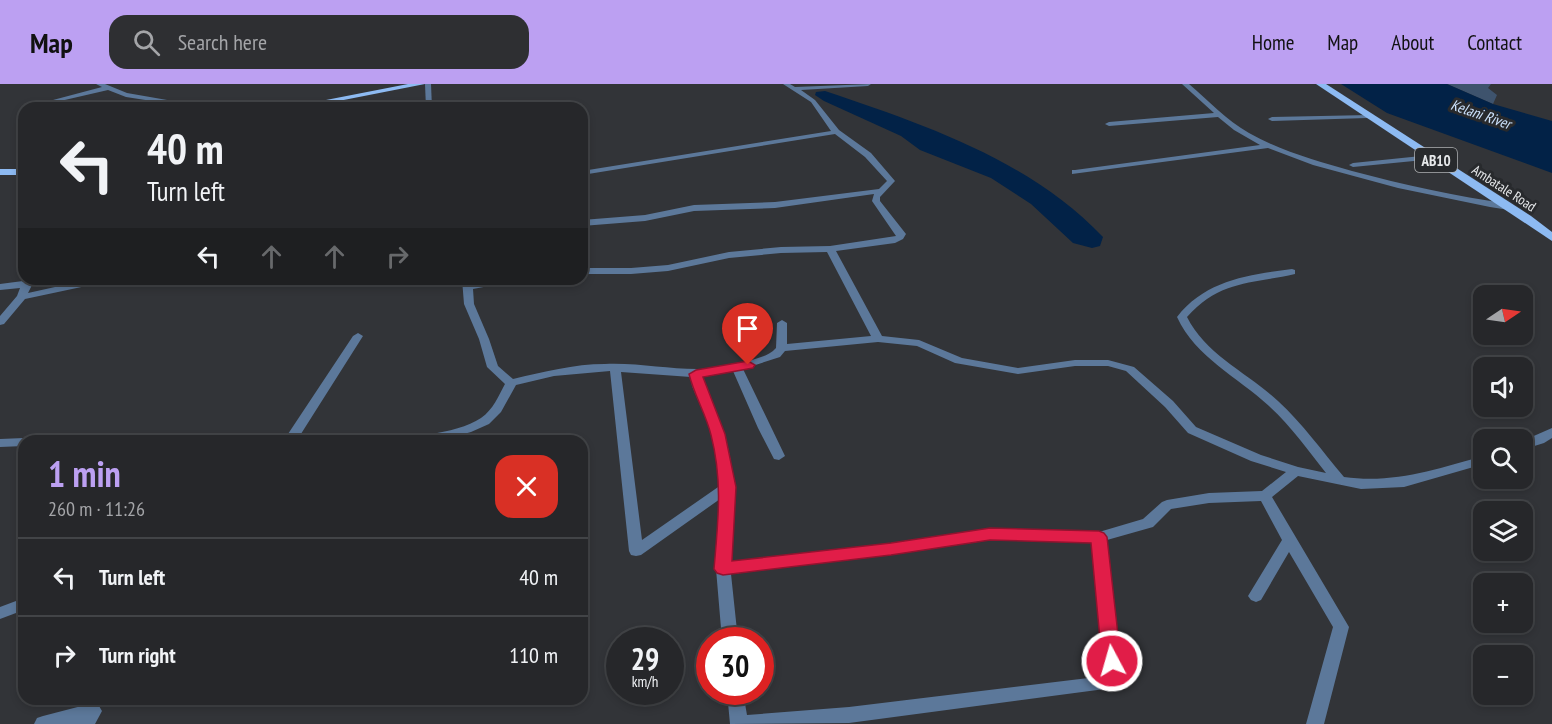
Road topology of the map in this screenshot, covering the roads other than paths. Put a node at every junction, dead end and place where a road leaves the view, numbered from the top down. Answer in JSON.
{"nodes":[{"id":1,"x":99,"y":84,"type":"edge"},
{"id":2,"x":129,"y":84,"type":"edge"},
{"id":3,"x":421,"y":84,"type":"edge"},
{"id":4,"x":428,"y":84,"type":"edge"},
{"id":5,"x":786,"y":84,"type":"edge"},
{"id":6,"x":868,"y":84,"type":"edge"},
{"id":7,"x":1185,"y":84,"type":"edge"},
{"id":8,"x":1320,"y":84,"type":"edge"},
{"id":9,"x":108,"y":89,"type":"junction"},
{"id":10,"x":794,"y":89,"type":"junction"},
{"id":11,"x":56,"y":100,"type":"dead end"},
{"id":12,"x":170,"y":102,"type":"edge"},
{"id":13,"x":322,"y":102,"type":"edge"},
{"id":14,"x":429,"y":102,"type":"edge"},
{"id":15,"x":1220,"y":115,"type":"junction"},
{"id":16,"x":1367,"y":116,"type":"junction"},
{"id":17,"x":1272,"y":119,"type":"dead end"},
{"id":18,"x":1109,"y":124,"type":"dead end"},
{"id":19,"x":836,"y":132,"type":"junction"},
{"id":20,"x":1268,"y":146,"type":"junction"},
{"id":21,"x":1431,"y":157,"type":"junction"},
{"id":22,"x":1353,"y":165,"type":"dead end"},
{"id":23,"x":0,"y":172,"type":"edge"},
{"id":24,"x":18,"y":172,"type":"edge"},
{"id":25,"x":588,"y":172,"type":"edge"},
{"id":26,"x":1075,"y":172,"type":"dead end"},
{"id":27,"x":881,"y":191,"type":"junction"},
{"id":28,"x":1509,"y":207,"type":"junction"},
{"id":29,"x":588,"y":223,"type":"edge"},
{"id":30,"x":1552,"y":238,"type":"edge"},
{"id":31,"x":831,"y":249,"type":"junction"},
{"id":32,"x":588,"y":271,"type":"edge"},
{"id":33,"x":1292,"y":272,"type":"dead end"},
{"id":34,"x":18,"y":283,"type":"edge"},
{"id":35,"x":26,"y":285,"type":"edge"},
{"id":36,"x":77,"y":285,"type":"edge"},
{"id":37,"x":467,"y":285,"type":"edge"},
{"id":38,"x":0,"y":287,"type":"edge"},
{"id":39,"x":22,"y":297,"type":"junction"},
{"id":40,"x":0,"y":322,"type":"edge"},
{"id":41,"x":782,"y":323,"type":"dead end"},
{"id":42,"x":358,"y":336,"type":"dead end"},
{"id":43,"x":878,"y":339,"type":"junction"},
{"id":44,"x":782,"y":348,"type":"junction"},
{"id":45,"x":615,"y":368,"type":"junction"},
{"id":46,"x":737,"y":368,"type":"junction"},
{"id":47,"x":696,"y":374,"type":"junction"},
{"id":48,"x":511,"y":383,"type":"junction"},
{"id":49,"x":1552,"y":432,"type":"edge"},
{"id":50,"x":294,"y":435,"type":"edge"},
{"id":51,"x":447,"y":435,"type":"edge"},
{"id":52,"x":18,"y":442,"type":"edge"},
{"id":53,"x":0,"y":443,"type":"edge"},
{"id":54,"x":1533,"y":443,"type":"edge"},
{"id":55,"x":779,"y":456,"type":"dead end"},
{"id":56,"x":1473,"y":463,"type":"edge"},
{"id":57,"x":1296,"y":471,"type":"junction"},
{"id":58,"x":1340,"y":481,"type":"junction"},
{"id":59,"x":728,"y":487,"type":"junction"},
{"id":60,"x":1265,"y":496,"type":"junction"},
{"id":61,"x":1099,"y":537,"type":"junction"},
{"id":62,"x":1289,"y":540,"type":"junction"},
{"id":63,"x":723,"y":569,"type":"junction"},
{"id":64,"x":1256,"y":596,"type":"dead end"},
{"id":65,"x":18,"y":606,"type":"edge"},
{"id":66,"x":0,"y":613,"type":"edge"},
{"id":67,"x":729,"y":627,"type":"edge"},
{"id":68,"x":737,"y":705,"type":"edge"},
{"id":69,"x":739,"y":723,"type":"edge"},
{"id":70,"x":43,"y":724,"type":"edge"},
{"id":71,"x":86,"y":724,"type":"edge"},
{"id":72,"x":1315,"y":724,"type":"edge"}],
"edges":[{"from":1,"to":9,"type":"street"},
{"from":2,"to":9,"type":"street"},
{"from":3,"to":13,"type":"main road"},
{"from":4,"to":14,"type":"street"},
{"from":5,"to":10,"type":"street"},
{"from":6,"to":10,"type":"street"},
{"from":7,"to":15,"type":"street"},
{"from":8,"to":16,"type":"main road","name":"Ambatale Road","number":"AB10"},
{"from":9,"to":11,"type":"street"},
{"from":9,"to":12,"type":"street"},
{"from":10,"to":19,"type":"street"},
{"from":15,"to":18,"type":"street"},
{"from":15,"to":20,"type":"street"},
{"from":16,"to":17,"type":"street"},
{"from":16,"to":21,"type":"main road","name":"Ambatale Road","number":"AB10"},
{"from":19,"to":25,"type":"street"},
{"from":19,"to":27,"type":"street"},
{"from":20,"to":26,"type":"street"},
{"from":20,"to":28,"type":"street"},
{"from":21,"to":22,"type":"street"},
{"from":21,"to":28,"type":"main road","name":"Ambatale Road","number":"AB10"},
{"from":23,"to":24,"type":"main road"},
{"from":27,"to":29,"type":"street"},
{"from":27,"to":31,"type":"street"},
{"from":28,"to":30,"type":"main road","name":"Ambatale Road","number":"AB10"},
{"from":31,"to":32,"type":"street"},
{"from":31,"to":43,"type":"street"},
{"from":33,"to":58,"type":"street"},
{"from":34,"to":38,"type":"street"},
{"from":35,"to":39,"type":"street"},
{"from":36,"to":39,"type":"street"},
{"from":37,"to":48,"type":"street"},
{"from":39,"to":40,"type":"street"},
{"from":41,"to":44,"type":"street"},
{"from":42,"to":50,"type":"street"},
{"from":43,"to":44,"type":"street"},
{"from":43,"to":57,"type":"street"},
{"from":44,"to":46,"type":"street"},
{"from":45,"to":47,"type":"street"},
{"from":45,"to":48,"type":"street"},
{"from":45,"to":59,"type":"street"},
{"from":46,"to":47,"type":"street"},
{"from":46,"to":55,"type":"street"},
{"from":47,"to":59,"type":"street"},
{"from":48,"to":51,"type":"street"},
{"from":49,"to":54,"type":"street"},
{"from":52,"to":53,"type":"street"},
{"from":56,"to":58,"type":"street"},
{"from":57,"to":58,"type":"street"},
{"from":57,"to":60,"type":"street"},
{"from":59,"to":63,"type":"street"},
{"from":60,"to":61,"type":"street"},
{"from":60,"to":62,"type":"street"},
{"from":61,"to":63,"type":"street"},
{"from":61,"to":69,"type":"street"},
{"from":62,"to":64,"type":"street"},
{"from":62,"to":72,"type":"street"},
{"from":63,"to":67,"type":"street"},
{"from":65,"to":66,"type":"street"},
{"from":68,"to":69,"type":"street"},
{"from":70,"to":71,"type":"street"}]}
